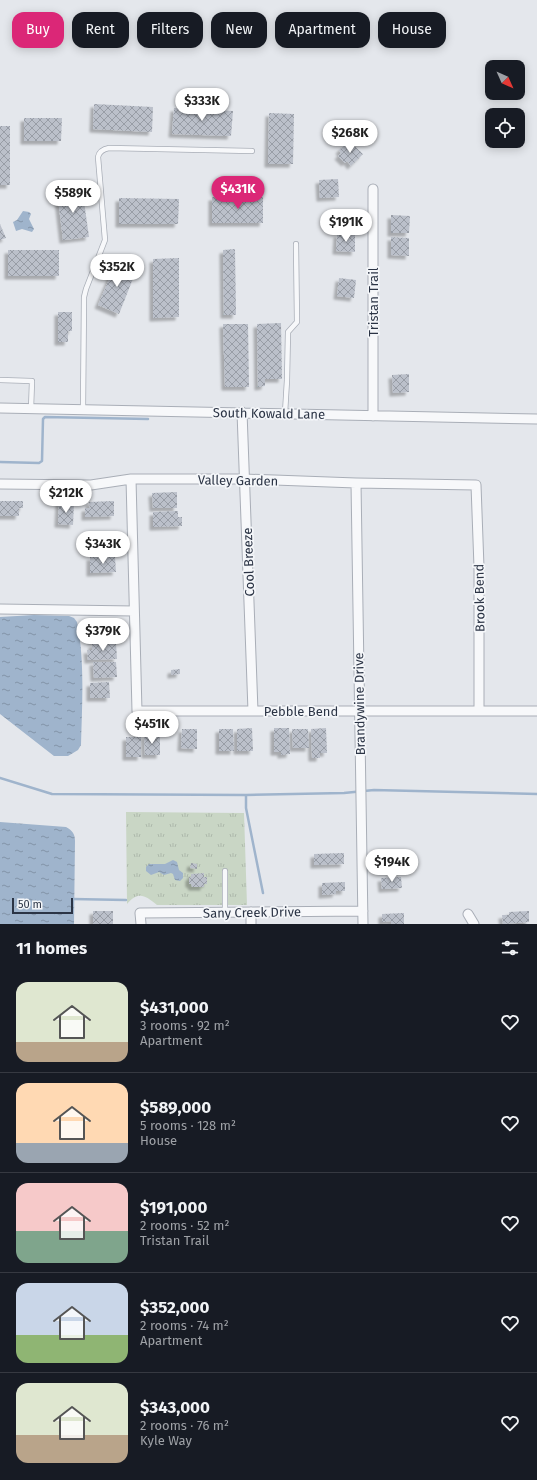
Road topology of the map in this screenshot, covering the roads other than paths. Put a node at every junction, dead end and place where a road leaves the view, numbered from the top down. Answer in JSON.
{"nodes":[{"id":1,"x":252,"y":151,"type":"dead end"},
{"id":2,"x":373,"y":189,"type":"dead end"},
{"id":3,"x":296,"y":244,"type":"dead end"},
{"id":4,"x":0,"y":380,"type":"edge"},
{"id":5,"x":0,"y":408,"type":"edge"},
{"id":6,"x":31,"y":409,"type":"junction"},
{"id":7,"x":83,"y":410,"type":"junction"},
{"id":8,"x":242,"y":412,"type":"junction"},
{"id":9,"x":285,"y":413,"type":"junction"},
{"id":10,"x":374,"y":416,"type":"junction"},
{"id":11,"x":537,"y":419,"type":"edge"},
{"id":12,"x":132,"y":479,"type":"junction"},
{"id":13,"x":244,"y":479,"type":"junction"},
{"id":14,"x":356,"y":483,"type":"junction"},
{"id":15,"x":0,"y":484,"type":"edge"},
{"id":16,"x":476,"y":485,"type":"joint"},
{"id":17,"x":0,"y":610,"type":"edge"},
{"id":18,"x":134,"y":611,"type":"junction"},
{"id":19,"x":253,"y":711,"type":"junction"},
{"id":20,"x":359,"y":711,"type":"junction"},
{"id":21,"x":480,"y":711,"type":"junction"},
{"id":22,"x":537,"y":711,"type":"edge"},
{"id":23,"x":225,"y":871,"type":"dead end"},
{"id":24,"x":363,"y":911,"type":"junction"},
{"id":25,"x":225,"y":912,"type":"junction"},
{"id":26,"x":251,"y":912,"type":"junction"},
{"id":27,"x":468,"y":914,"type":"dead end"},
{"id":28,"x":141,"y":924,"type":"edge"},
{"id":29,"x":251,"y":924,"type":"edge"},
{"id":30,"x":363,"y":924,"type":"edge"},
{"id":31,"x":474,"y":924,"type":"edge"}],
"edges":[{"from":1,"to":7,"type":"lane"},
{"from":2,"to":10,"type":"street","name":"Tristan Trail"},
{"from":3,"to":9,"type":"lane"},
{"from":4,"to":6,"type":"lane"},
{"from":5,"to":6,"type":"street","name":"South Kowald Lane"},
{"from":6,"to":7,"type":"street","name":"South Kowald Lane"},
{"from":7,"to":8,"type":"street","name":"South Kowald Lane"},
{"from":8,"to":9,"type":"street","name":"South Kowald Lane"},
{"from":8,"to":13,"type":"street","name":"Cool Breeze"},
{"from":9,"to":10,"type":"street","name":"South Kowald Lane"},
{"from":10,"to":11,"type":"street","name":"South Kowald Lane"},
{"from":12,"to":13,"type":"street","name":"Valley Garden"},
{"from":12,"to":15,"type":"street","name":"Valley Garden"},
{"from":12,"to":18,"type":"street"},
{"from":13,"to":14,"type":"street","name":"Valley Garden"},
{"from":13,"to":19,"type":"street","name":"Cool Breeze"},
{"from":14,"to":16,"type":"street","name":"Valley Garden"},
{"from":14,"to":20,"type":"street","name":"Brandywine Drive"},
{"from":16,"to":21,"type":"street","name":"Brook Bend"},
{"from":17,"to":18,"type":"street"},
{"from":18,"to":19,"type":"street","name":"Pebble Bend"},
{"from":19,"to":20,"type":"street","name":"Pebble Bend"},
{"from":20,"to":21,"type":"street","name":"Pebble Bend"},
{"from":20,"to":24,"type":"street","name":"Brandywine Drive"},
{"from":21,"to":22,"type":"street","name":"Pebble Bend"},
{"from":23,"to":25,"type":"lane"},
{"from":24,"to":26,"type":"street","name":"Sany Creek Drive"},
{"from":24,"to":30,"type":"street","name":"Brandywine Drive"},
{"from":25,"to":26,"type":"street","name":"Sany Creek Drive"},
{"from":25,"to":28,"type":"street","name":"Sany Creek Drive"},
{"from":26,"to":29,"type":"street"},
{"from":27,"to":31,"type":"street"}]}
